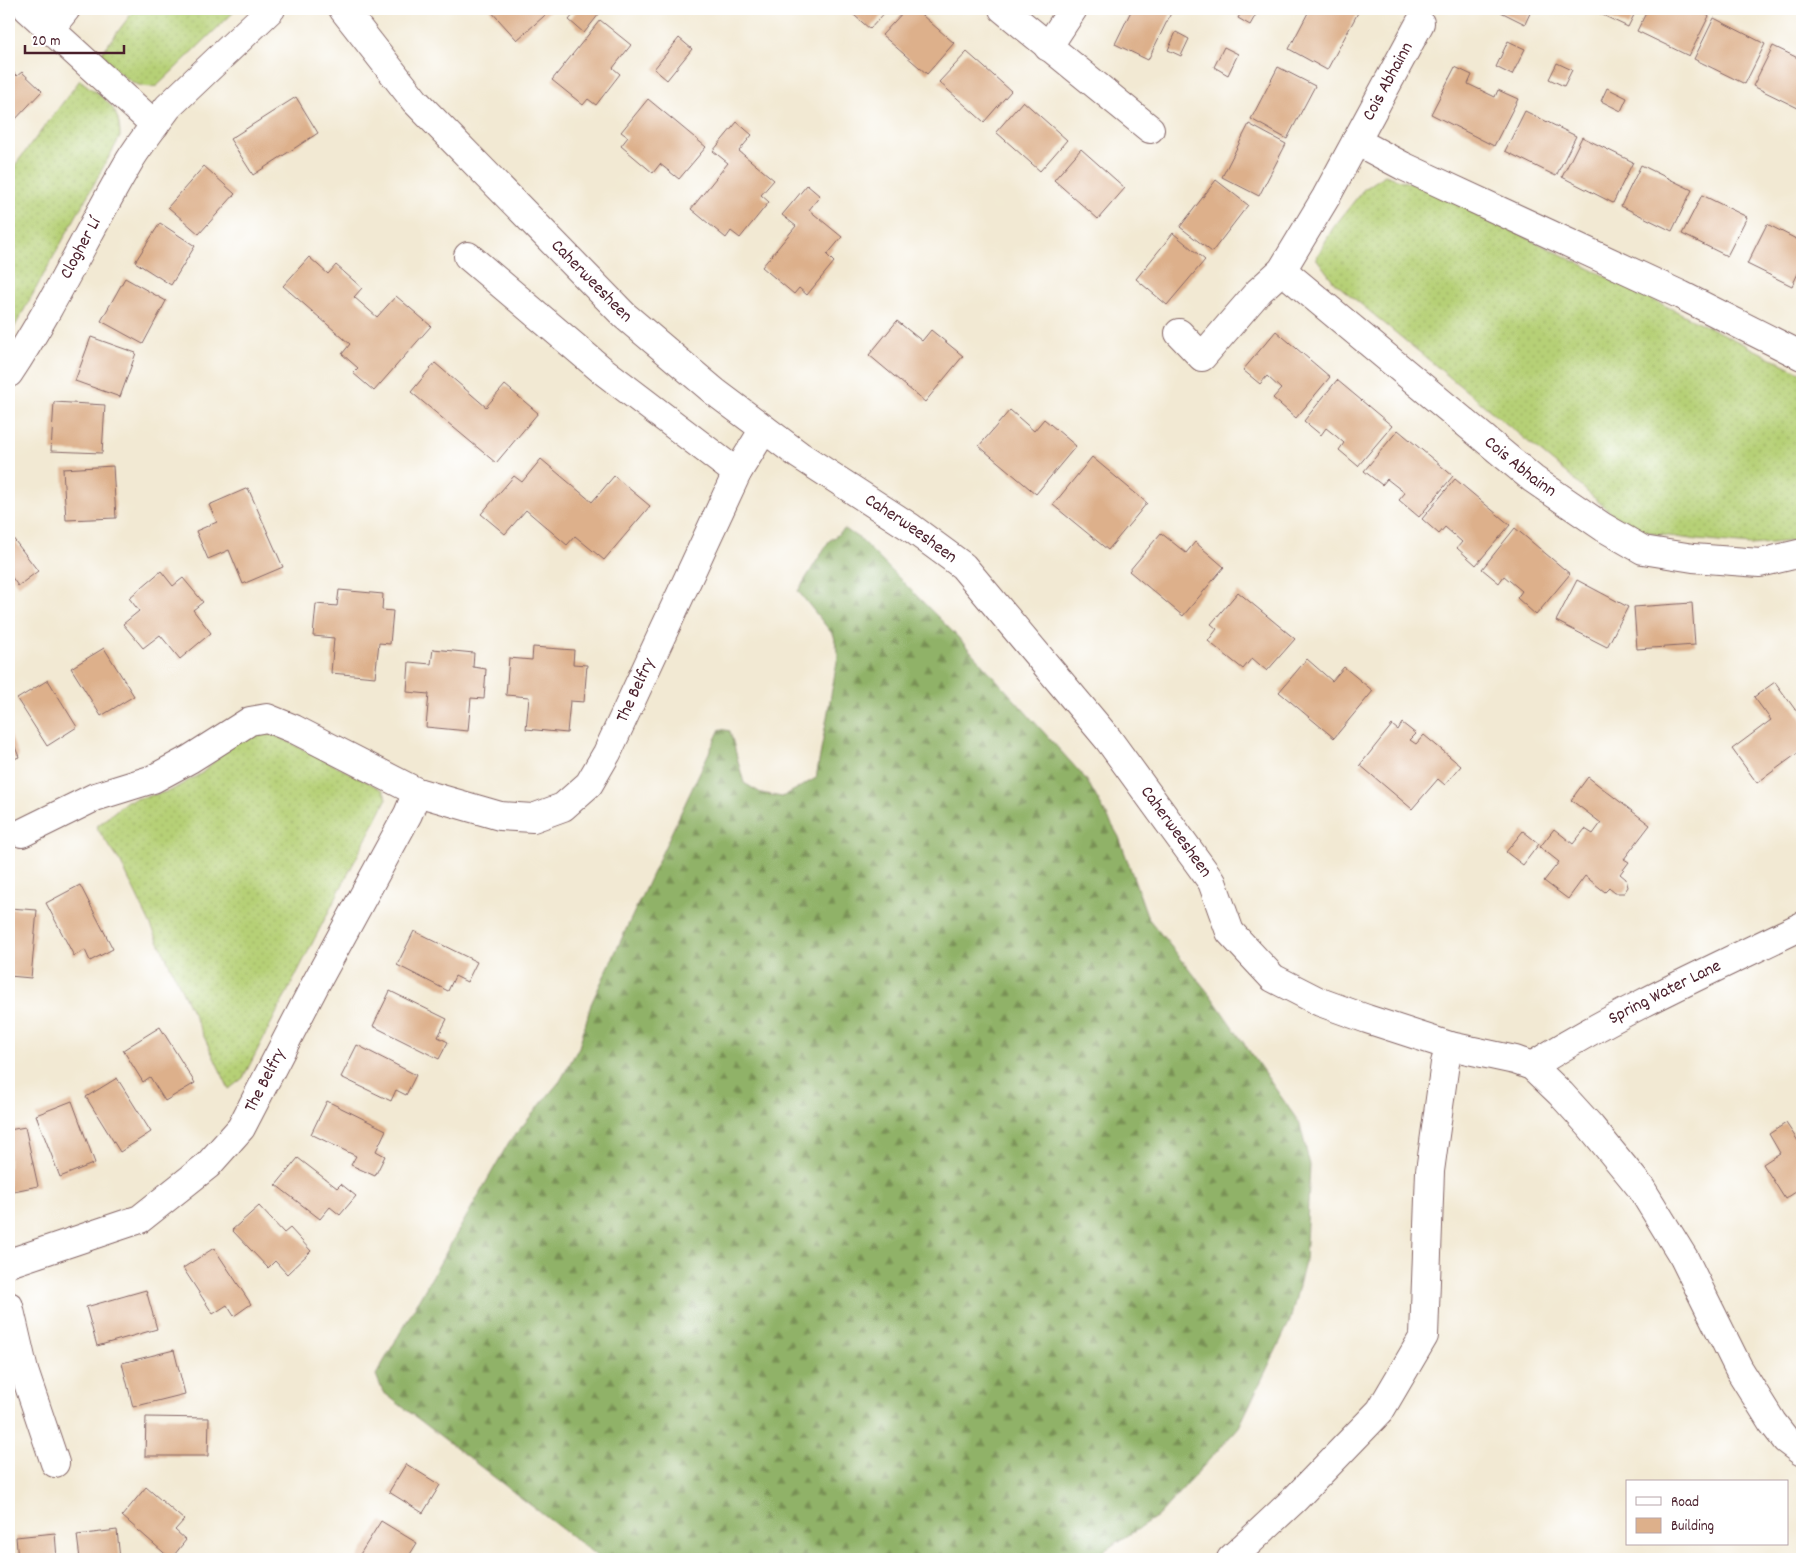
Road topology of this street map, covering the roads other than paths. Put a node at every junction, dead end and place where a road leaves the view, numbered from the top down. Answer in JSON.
{"nodes":[{"id":1,"x":28,"y":9,"type":"edge"},
{"id":2,"x":271,"y":9,"type":"edge"},
{"id":3,"x":343,"y":9,"type":"edge"},
{"id":4,"x":1003,"y":9,"type":"edge"},
{"id":5,"x":1073,"y":9,"type":"edge"},
{"id":6,"x":58,"y":19,"type":"edge"},
{"id":7,"x":1420,"y":23,"type":"dead end"},
{"id":8,"x":1048,"y":47,"type":"junction"},
{"id":9,"x":155,"y":125,"type":"junction"},
{"id":10,"x":1150,"y":129,"type":"dead end"},
{"id":11,"x":1356,"y":141,"type":"junction"},
{"id":12,"x":468,"y":256,"type":"dead end"},
{"id":13,"x":1282,"y":270,"type":"junction"},
{"id":14,"x":1179,"y":333,"type":"dead end"},
{"id":15,"x":1802,"y":356,"type":"edge"},
{"id":16,"x":9,"y":373,"type":"edge"},
{"id":17,"x":764,"y":429,"type":"junction"},
{"id":18,"x":738,"y":473,"type":"junction"},
{"id":19,"x":1802,"y":553,"type":"edge"},
{"id":20,"x":418,"y":792,"type":"junction"},
{"id":21,"x":22,"y":833,"type":"dead end"},
{"id":22,"x":1802,"y":926,"type":"edge"},
{"id":23,"x":1450,"y":1046,"type":"junction"},
{"id":24,"x":1532,"y":1066,"type":"junction"},
{"id":25,"x":9,"y":1263,"type":"edge"},
{"id":26,"x":9,"y":1306,"type":"edge"},
{"id":27,"x":1802,"y":1452,"type":"edge"},
{"id":28,"x":55,"y":1463,"type":"dead end"},
{"id":29,"x":1230,"y":1559,"type":"edge"}],
"edges":[{"from":1,"to":6,"type":"street"},
{"from":2,"to":9,"type":"street","name":"Clogher Lí"},
{"from":3,"to":17,"type":"street","name":"Caherweesheen"},
{"from":4,"to":8,"type":"street"},
{"from":5,"to":8,"type":"street"},
{"from":6,"to":9,"type":"street"},
{"from":7,"to":11,"type":"street","name":"Cois Abhainn"},
{"from":8,"to":10,"type":"street"},
{"from":9,"to":16,"type":"street","name":"Clogher Lí"},
{"from":11,"to":13,"type":"street","name":"Cois Abhainn"},
{"from":11,"to":15,"type":"street","name":"Cois Abhainn"},
{"from":12,"to":18,"type":"street"},
{"from":13,"to":14,"type":"street","name":"Cois Abhainn"},
{"from":13,"to":19,"type":"street","name":"Cois Abhainn"},
{"from":17,"to":18,"type":"street","name":"The Belfry"},
{"from":17,"to":23,"type":"street","name":"Caherweesheen"},
{"from":18,"to":20,"type":"street","name":"The Belfry"},
{"from":20,"to":21,"type":"street","name":"The Belfry"},
{"from":20,"to":25,"type":"street","name":"The Belfry"},
{"from":22,"to":24,"type":"street","name":"Spring Water Lane"},
{"from":23,"to":24,"type":"street","name":"Caherweesheen"},
{"from":23,"to":29,"type":"street"},
{"from":24,"to":27,"type":"street"},
{"from":26,"to":28,"type":"street"}]}
